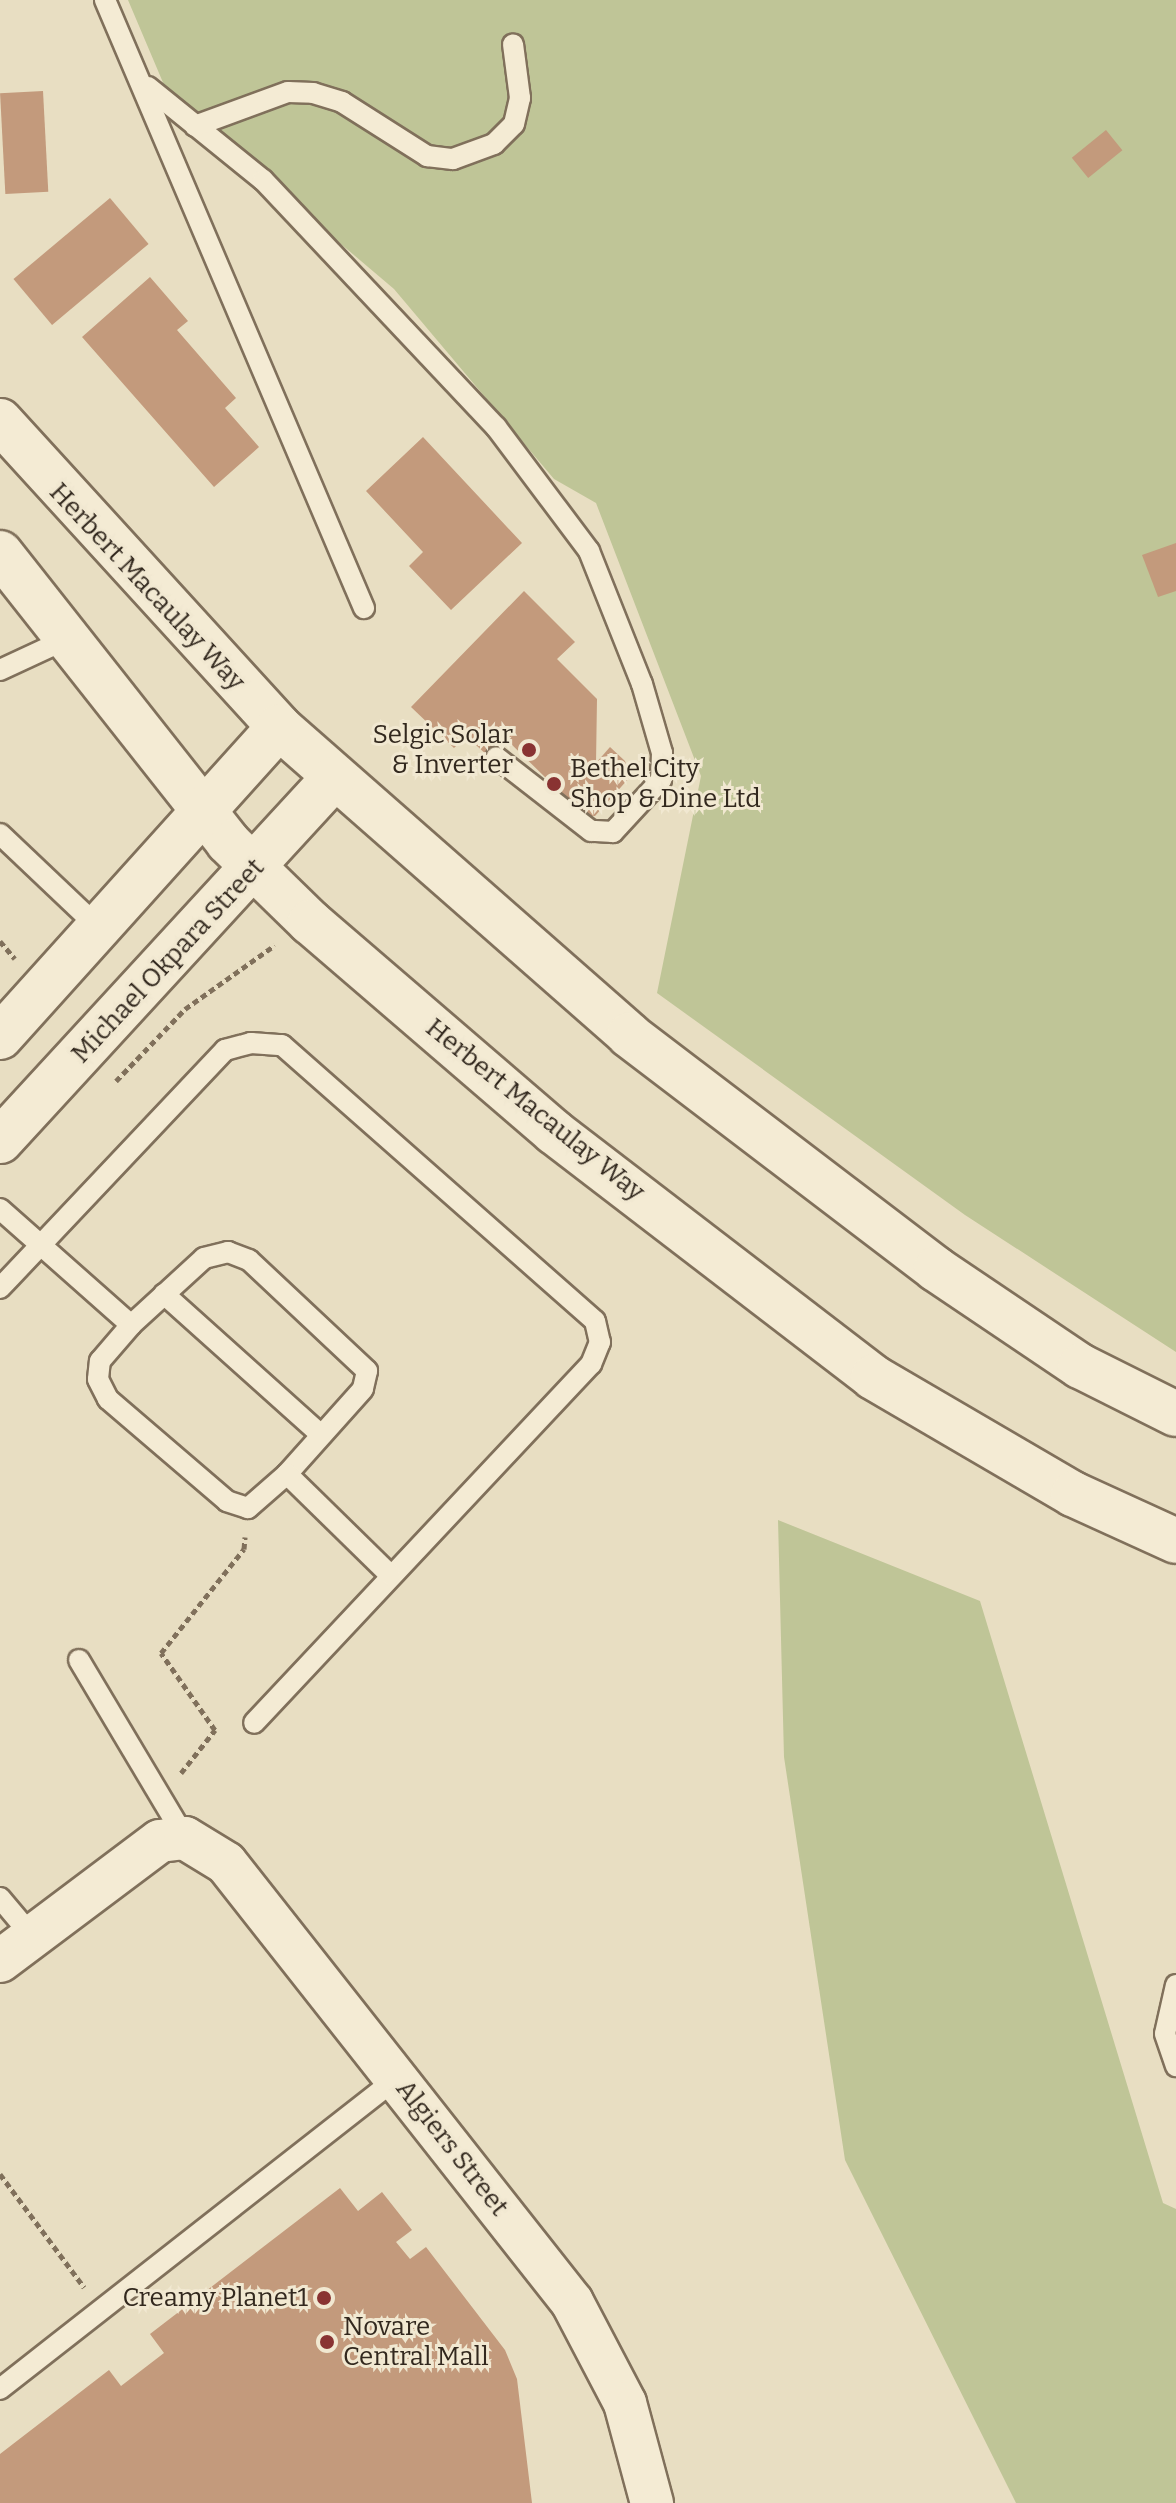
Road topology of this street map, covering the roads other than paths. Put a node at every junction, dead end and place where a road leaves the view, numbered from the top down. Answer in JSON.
{"nodes":[{"id":1,"x":105,"y":0,"type":"edge"},
{"id":2,"x":513,"y":44,"type":"dead end"},
{"id":3,"x":148,"y":87,"type":"junction"},
{"id":4,"x":195,"y":126,"type":"junction"},
{"id":5,"x":0,"y":421,"type":"edge"},
{"id":6,"x":0,"y":553,"type":"edge"},
{"id":7,"x":364,"y":608,"type":"dead end"},
{"id":8,"x":71,"y":637,"type":"junction"},
{"id":9,"x":0,"y":670,"type":"edge"},
{"id":10,"x":279,"y":727,"type":"junction"},
{"id":11,"x":496,"y":757,"type":"dead end"},
{"id":12,"x":333,"y":779,"type":"junction"},
{"id":13,"x":205,"y":816,"type":"junction"},
{"id":14,"x":0,"y":834,"type":"edge"},
{"id":15,"x":256,"y":867,"type":"junction"},
{"id":16,"x":97,"y":926,"type":"junction"},
{"id":17,"x":0,"y":1037,"type":"edge"},
{"id":18,"x":0,"y":1141,"type":"edge"},
{"id":19,"x":0,"y":1209,"type":"edge"},
{"id":20,"x":39,"y":1245,"type":"junction"},
{"id":21,"x":0,"y":1288,"type":"edge"},
{"id":22,"x":164,"y":1294,"type":"junction"},
{"id":23,"x":131,"y":1325,"type":"junction"},
{"id":24,"x":1176,"y":1414,"type":"edge"},
{"id":25,"x":321,"y":1435,"type":"junction"},
{"id":26,"x":287,"y":1474,"type":"junction"},
{"id":27,"x":1176,"y":1541,"type":"edge"},
{"id":28,"x":390,"y":1575,"type":"junction"},
{"id":29,"x":79,"y":1660,"type":"dead end"},
{"id":30,"x":254,"y":1723,"type":"dead end"},
{"id":31,"x":185,"y":1838,"type":"junction"},
{"id":32,"x":0,"y":1898,"type":"edge"},
{"id":33,"x":32,"y":1936,"type":"junction"},
{"id":34,"x":0,"y":1961,"type":"edge"},
{"id":35,"x":1176,"y":1985,"type":"edge"},
{"id":36,"x":1176,"y":2066,"type":"edge"},
{"id":37,"x":397,"y":2078,"type":"junction"},
{"id":38,"x":0,"y":2389,"type":"edge"},
{"id":39,"x":652,"y":2503,"type":"edge"}],
"edges":[{"from":1,"to":3,"type":"lane"},
{"from":2,"to":4,"type":"lane"},
{"from":3,"to":4,"type":"lane"},
{"from":3,"to":7,"type":"lane"},
{"from":4,"to":11,"type":"lane"},
{"from":5,"to":10,"type":"main road","name":"Herbert Macaulay Way"},
{"from":6,"to":8,"type":"main road","name":"Herbert Macaulay Way"},
{"from":8,"to":9,"type":"lane"},
{"from":8,"to":13,"type":"main road","name":"Herbert Macaulay Way"},
{"from":10,"to":12,"type":"main road","name":"Herbert Macaulay Way"},
{"from":10,"to":13,"type":"main road"},
{"from":12,"to":15,"type":"main road","name":"Michael Okpara Street"},
{"from":12,"to":24,"type":"main road","name":"Herbert Macaulay Way"},
{"from":13,"to":15,"type":"main road","name":"Herbert Macaulay Way"},
{"from":13,"to":16,"type":"main road"},
{"from":14,"to":16,"type":"lane"},
{"from":15,"to":18,"type":"main road","name":"Michael Okpara Street"},
{"from":15,"to":27,"type":"main road","name":"Herbert Macaulay Way"},
{"from":16,"to":17,"type":"main road"},
{"from":19,"to":20,"type":"lane"},
{"from":20,"to":21,"type":"lane"},
{"from":20,"to":23,"type":"lane"},
{"from":20,"to":28,"type":"lane"},
{"from":22,"to":23,"type":"lane"},
{"from":22,"to":25,"type":"lane"},
{"from":22,"to":25,"type":"lane"},
{"from":23,"to":26,"type":"lane"},
{"from":25,"to":26,"type":"lane"},
{"from":26,"to":28,"type":"lane"},
{"from":28,"to":30,"type":"lane"},
{"from":29,"to":31,"type":"lane"},
{"from":31,"to":33,"type":"street"},
{"from":31,"to":37,"type":"street","name":"Algiers Street"},
{"from":32,"to":33,"type":"lane"},
{"from":33,"to":34,"type":"street"},
{"from":35,"to":36,"type":"lane"},
{"from":37,"to":38,"type":"lane"},
{"from":37,"to":39,"type":"street","name":"Algiers Street"}]}
